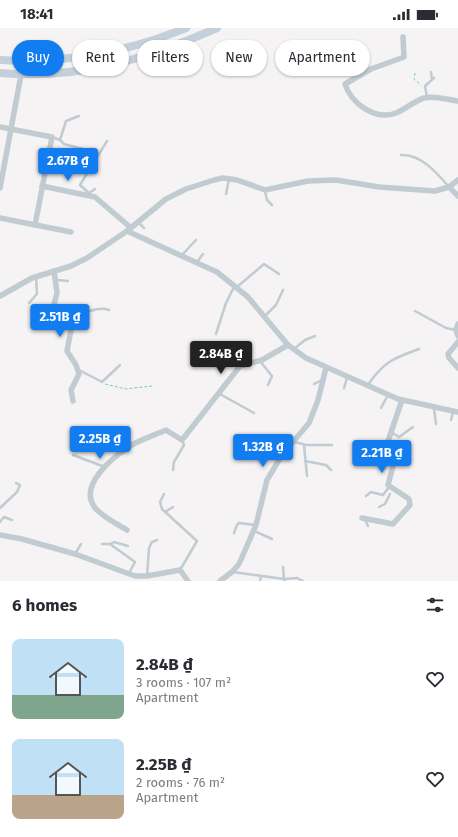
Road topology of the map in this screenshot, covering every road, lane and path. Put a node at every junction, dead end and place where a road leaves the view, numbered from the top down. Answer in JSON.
{"nodes":[{"id":1,"x":186,"y":28,"type":"edge"},
{"id":2,"x":217,"y":28,"type":"edge"},
{"id":3,"x":403,"y":37,"type":"dead end"},
{"id":4,"x":129,"y":47,"type":"edge"},
{"id":5,"x":72,"y":57,"type":"edge"},
{"id":6,"x":0,"y":60,"type":"edge"},
{"id":7,"x":129,"y":61,"type":"edge"},
{"id":8,"x":431,"y":72,"type":"dead end"},
{"id":9,"x":0,"y":73,"type":"edge"},
{"id":10,"x":415,"y":73,"type":"dead end"},
{"id":11,"x":12,"y":74,"type":"edge"},
{"id":12,"x":21,"y":76,"type":"edge"},
{"id":13,"x":425,"y":87,"type":"junction"},
{"id":14,"x":427,"y":98,"type":"junction"},
{"id":15,"x":458,"y":101,"type":"edge"},
{"id":16,"x":79,"y":116,"type":"dead end"},
{"id":17,"x":0,"y":127,"type":"edge"},
{"id":18,"x":12,"y":129,"type":"junction"},
{"id":19,"x":52,"y":137,"type":"junction"},
{"id":20,"x":60,"y":140,"type":"junction"},
{"id":21,"x":107,"y":141,"type":"dead end"},
{"id":22,"x":83,"y":149,"type":"dead end"},
{"id":23,"x":402,"y":155,"type":"dead end"},
{"id":24,"x":229,"y":178,"type":"junction"},
{"id":25,"x":458,"y":180,"type":"edge"},
{"id":26,"x":42,"y":186,"type":"junction"},
{"id":27,"x":449,"y":187,"type":"junction"},
{"id":28,"x":0,"y":188,"type":"edge"},
{"id":29,"x":94,"y":189,"type":"dead end"},
{"id":30,"x":265,"y":190,"type":"junction"},
{"id":31,"x":90,"y":194,"type":"junction"},
{"id":32,"x":226,"y":194,"type":"dead end"},
{"id":33,"x":458,"y":196,"type":"edge"},
{"id":34,"x":272,"y":205,"type":"dead end"},
{"id":35,"x":0,"y":218,"type":"edge"},
{"id":36,"x":138,"y":222,"type":"junction"},
{"id":37,"x":34,"y":225,"type":"junction"},
{"id":38,"x":144,"y":228,"type":"dead end"},
{"id":39,"x":129,"y":229,"type":"junction"},
{"id":40,"x":71,"y":232,"type":"dead end"},
{"id":41,"x":196,"y":240,"type":"dead end"},
{"id":42,"x":203,"y":254,"type":"dead end"},
{"id":43,"x":182,"y":256,"type":"junction"},
{"id":44,"x":197,"y":262,"type":"junction"},
{"id":45,"x":54,"y":271,"type":"junction"},
{"id":46,"x":279,"y":274,"type":"dead end"},
{"id":47,"x":36,"y":276,"type":"junction"},
{"id":48,"x":56,"y":280,"type":"junction"},
{"id":49,"x":68,"y":281,"type":"dead end"},
{"id":50,"x":236,"y":286,"type":"junction"},
{"id":51,"x":283,"y":290,"type":"dead end"},
{"id":52,"x":0,"y":296,"type":"edge"},
{"id":53,"x":29,"y":303,"type":"dead end"},
{"id":54,"x":110,"y":310,"type":"dead end"},
{"id":55,"x":415,"y":311,"type":"dead end"},
{"id":56,"x":265,"y":316,"type":"junction"},
{"id":57,"x":70,"y":321,"type":"junction"},
{"id":58,"x":457,"y":327,"type":"edge"},
{"id":59,"x":216,"y":334,"type":"dead end"},
{"id":60,"x":315,"y":336,"type":"dead end"},
{"id":61,"x":458,"y":336,"type":"edge"},
{"id":62,"x":458,"y":342,"type":"edge"},
{"id":63,"x":288,"y":345,"type":"junction"},
{"id":64,"x":419,"y":349,"type":"dead end"},
{"id":65,"x":294,"y":350,"type":"junction"},
{"id":66,"x":259,"y":361,"type":"junction"},
{"id":67,"x":120,"y":365,"type":"dead end"},
{"id":68,"x":326,"y":368,"type":"junction"},
{"id":69,"x":458,"y":368,"type":"edge"},
{"id":70,"x":78,"y":370,"type":"junction"},
{"id":71,"x":348,"y":377,"type":"junction"},
{"id":72,"x":322,"y":380,"type":"junction"},
{"id":73,"x":102,"y":382,"type":"junction"},
{"id":74,"x":314,"y":384,"type":"dead end"},
{"id":75,"x":268,"y":385,"type":"dead end"},
{"id":76,"x":152,"y":386,"type":"dead end"},
{"id":77,"x":367,"y":386,"type":"junction"},
{"id":78,"x":344,"y":388,"type":"dead end"},
{"id":79,"x":218,"y":393,"type":"junction"},
{"id":80,"x":388,"y":395,"type":"junction"},
{"id":81,"x":402,"y":400,"type":"junction"},
{"id":82,"x":73,"y":401,"type":"dead end"},
{"id":83,"x":382,"y":408,"type":"dead end"},
{"id":84,"x":434,"y":408,"type":"junction"},
{"id":85,"x":455,"y":412,"type":"edge"},
{"id":86,"x":254,"y":413,"type":"dead end"},
{"id":87,"x":451,"y":420,"type":"dead end"},
{"id":88,"x":436,"y":424,"type":"dead end"},
{"id":89,"x":413,"y":428,"type":"dead end"},
{"id":90,"x":391,"y":432,"type":"junction"},
{"id":91,"x":115,"y":436,"type":"dead end"},
{"id":92,"x":182,"y":440,"type":"junction"},
{"id":93,"x":295,"y":442,"type":"junction"},
{"id":94,"x":133,"y":444,"type":"junction"},
{"id":95,"x":304,"y":445,"type":"junction"},
{"id":96,"x":332,"y":445,"type":"dead end"},
{"id":97,"x":73,"y":455,"type":"dead end"},
{"id":98,"x":305,"y":461,"type":"junction"},
{"id":99,"x":105,"y":467,"type":"junction"},
{"id":100,"x":173,"y":470,"type":"dead end"},
{"id":101,"x":331,"y":470,"type":"dead end"},
{"id":102,"x":307,"y":476,"type":"dead end"},
{"id":103,"x":16,"y":483,"type":"dead end"},
{"id":104,"x":390,"y":491,"type":"junction"},
{"id":105,"x":164,"y":494,"type":"dead end"},
{"id":106,"x":366,"y":496,"type":"dead end"},
{"id":107,"x":172,"y":507,"type":"dead end"},
{"id":108,"x":378,"y":507,"type":"dead end"},
{"id":109,"x":0,"y":508,"type":"edge"},
{"id":110,"x":165,"y":512,"type":"junction"},
{"id":111,"x":363,"y":518,"type":"joint"},
{"id":112,"x":12,"y":520,"type":"dead end"},
{"id":113,"x":0,"y":522,"type":"edge"},
{"id":114,"x":368,"y":526,"type":"dead end"},
{"id":115,"x":255,"y":528,"type":"junction"},
{"id":116,"x":127,"y":530,"type":"dead end"},
{"id":117,"x":234,"y":533,"type":"dead end"},
{"id":118,"x":0,"y":535,"type":"edge"},
{"id":119,"x":272,"y":539,"type":"dead end"},
{"id":120,"x":157,"y":540,"type":"dead end"},
{"id":121,"x":81,"y":544,"type":"dead end"},
{"id":122,"x":102,"y":544,"type":"dead end"},
{"id":123,"x":110,"y":544,"type":"junction"},
{"id":124,"x":128,"y":546,"type":"dead end"},
{"id":125,"x":75,"y":554,"type":"junction"},
{"id":126,"x":283,"y":567,"type":"dead end"},
{"id":127,"x":180,"y":570,"type":"junction"},
{"id":128,"x":232,"y":572,"type":"junction"},
{"id":129,"x":129,"y":573,"type":"junction"},
{"id":130,"x":147,"y":576,"type":"junction"},
{"id":131,"x":261,"y":576,"type":"junction"},
{"id":132,"x":284,"y":580,"type":"edge"},
{"id":133,"x":188,"y":581,"type":"edge"},
{"id":134,"x":220,"y":581,"type":"edge"},
{"id":135,"x":260,"y":581,"type":"edge"},
{"id":136,"x":303,"y":581,"type":"edge"}],
"edges":[{"from":1,"to":4,"type":"main road"},
{"from":2,"to":7,"type":"main road"},
{"from":3,"to":14,"type":"street"},
{"from":5,"to":6,"type":"main road"},
{"from":8,"to":13,"type":"lane"},
{"from":9,"to":11,"type":"main road"},
{"from":10,"to":13,"type":"path"},
{"from":12,"to":18,"type":"street"},
{"from":13,"to":14,"type":"lane"},
{"from":14,"to":15,"type":"street"},
{"from":16,"to":20,"type":"lane"},
{"from":17,"to":18,"type":"street"},
{"from":18,"to":19,"type":"street"},
{"from":18,"to":28,"type":"street"},
{"from":19,"to":20,"type":"lane"},
{"from":19,"to":26,"type":"street"},
{"from":20,"to":22,"type":"lane"},
{"from":21,"to":31,"type":"lane"},
{"from":23,"to":27,"type":"lane"},
{"from":24,"to":30,"type":"street"},
{"from":24,"to":32,"type":"lane"},
{"from":24,"to":36,"type":"street"},
{"from":25,"to":27,"type":"street"},
{"from":26,"to":31,"type":"street"},
{"from":26,"to":37,"type":"street"},
{"from":27,"to":30,"type":"street"},
{"from":27,"to":33,"type":"street"},
{"from":29,"to":31,"type":"lane"},
{"from":30,"to":34,"type":"lane"},
{"from":31,"to":39,"type":"street"},
{"from":35,"to":37,"type":"street"},
{"from":36,"to":38,"type":"lane"},
{"from":36,"to":39,"type":"street"},
{"from":37,"to":40,"type":"street"},
{"from":39,"to":43,"type":"street"},
{"from":39,"to":45,"type":"street"},
{"from":41,"to":43,"type":"lane"},
{"from":42,"to":44,"type":"lane"},
{"from":43,"to":44,"type":"street"},
{"from":44,"to":50,"type":"street"},
{"from":45,"to":47,"type":"street"},
{"from":45,"to":48,"type":"street"},
{"from":46,"to":50,"type":"lane"},
{"from":47,"to":52,"type":"street"},
{"from":47,"to":53,"type":"lane"},
{"from":48,"to":49,"type":"lane"},
{"from":48,"to":57,"type":"street"},
{"from":50,"to":56,"type":"street"},
{"from":50,"to":59,"type":"lane"},
{"from":51,"to":56,"type":"lane"},
{"from":54,"to":57,"type":"lane"},
{"from":55,"to":58,"type":"lane"},
{"from":56,"to":63,"type":"street"},
{"from":57,"to":70,"type":"street"},
{"from":58,"to":61,"type":"street"},
{"from":60,"to":65,"type":"lane"},
{"from":62,"to":69,"type":"street"},
{"from":63,"to":65,"type":"street"},
{"from":63,"to":66,"type":"street"},
{"from":64,"to":77,"type":"lane"},
{"from":65,"to":68,"type":"street"},
{"from":66,"to":75,"type":"lane"},
{"from":66,"to":79,"type":"street"},
{"from":67,"to":73,"type":"lane"},
{"from":68,"to":71,"type":"street"},
{"from":68,"to":72,"type":"street"},
{"from":70,"to":73,"type":"lane"},
{"from":70,"to":82,"type":"street"},
{"from":71,"to":77,"type":"street"},
{"from":71,"to":78,"type":"lane"},
{"from":72,"to":74,"type":"lane"},
{"from":72,"to":93,"type":"street"},
{"from":73,"to":76,"type":"path"},
{"from":77,"to":80,"type":"street"},
{"from":79,"to":86,"type":"lane"},
{"from":79,"to":92,"type":"street"},
{"from":80,"to":81,"type":"street"},
{"from":80,"to":83,"type":"lane"},
{"from":81,"to":84,"type":"street"},
{"from":81,"to":90,"type":"street"},
{"from":84,"to":85,"type":"street"},
{"from":84,"to":88,"type":"lane"},
{"from":85,"to":87,"type":"lane"},
{"from":89,"to":90,"type":"lane"},
{"from":90,"to":104,"type":"street"},
{"from":91,"to":94,"type":"lane"},
{"from":92,"to":94,"type":"street"},
{"from":92,"to":100,"type":"lane"},
{"from":93,"to":95,"type":"lane"},
{"from":93,"to":115,"type":"street"},
{"from":94,"to":99,"type":"street"},
{"from":95,"to":96,"type":"lane"},
{"from":95,"to":98,"type":"lane"},
{"from":97,"to":99,"type":"lane"},
{"from":98,"to":101,"type":"lane"},
{"from":98,"to":102,"type":"lane"},
{"from":99,"to":116,"type":"street"},
{"from":103,"to":109,"type":"lane"},
{"from":104,"to":106,"type":"lane"},
{"from":104,"to":108,"type":"lane"},
{"from":104,"to":111,"type":"street"},
{"from":105,"to":110,"type":"lane"},
{"from":107,"to":110,"type":"lane"},
{"from":110,"to":127,"type":"lane"},
{"from":111,"to":114,"type":"lane"},
{"from":112,"to":113,"type":"lane"},
{"from":115,"to":117,"type":"lane"},
{"from":115,"to":119,"type":"lane"},
{"from":115,"to":128,"type":"street"},
{"from":118,"to":125,"type":"street"},
{"from":120,"to":130,"type":"lane"},
{"from":121,"to":125,"type":"lane"},
{"from":122,"to":123,"type":"lane"},
{"from":123,"to":124,"type":"lane"},
{"from":123,"to":129,"type":"lane"},
{"from":125,"to":129,"type":"street"},
{"from":126,"to":132,"type":"lane"},
{"from":127,"to":130,"type":"street"},
{"from":127,"to":133,"type":"street"},
{"from":128,"to":131,"type":"lane"},
{"from":128,"to":134,"type":"street"},
{"from":129,"to":130,"type":"street"},
{"from":131,"to":132,"type":"lane"},
{"from":131,"to":135,"type":"lane"},
{"from":132,"to":136,"type":"lane"}]}
